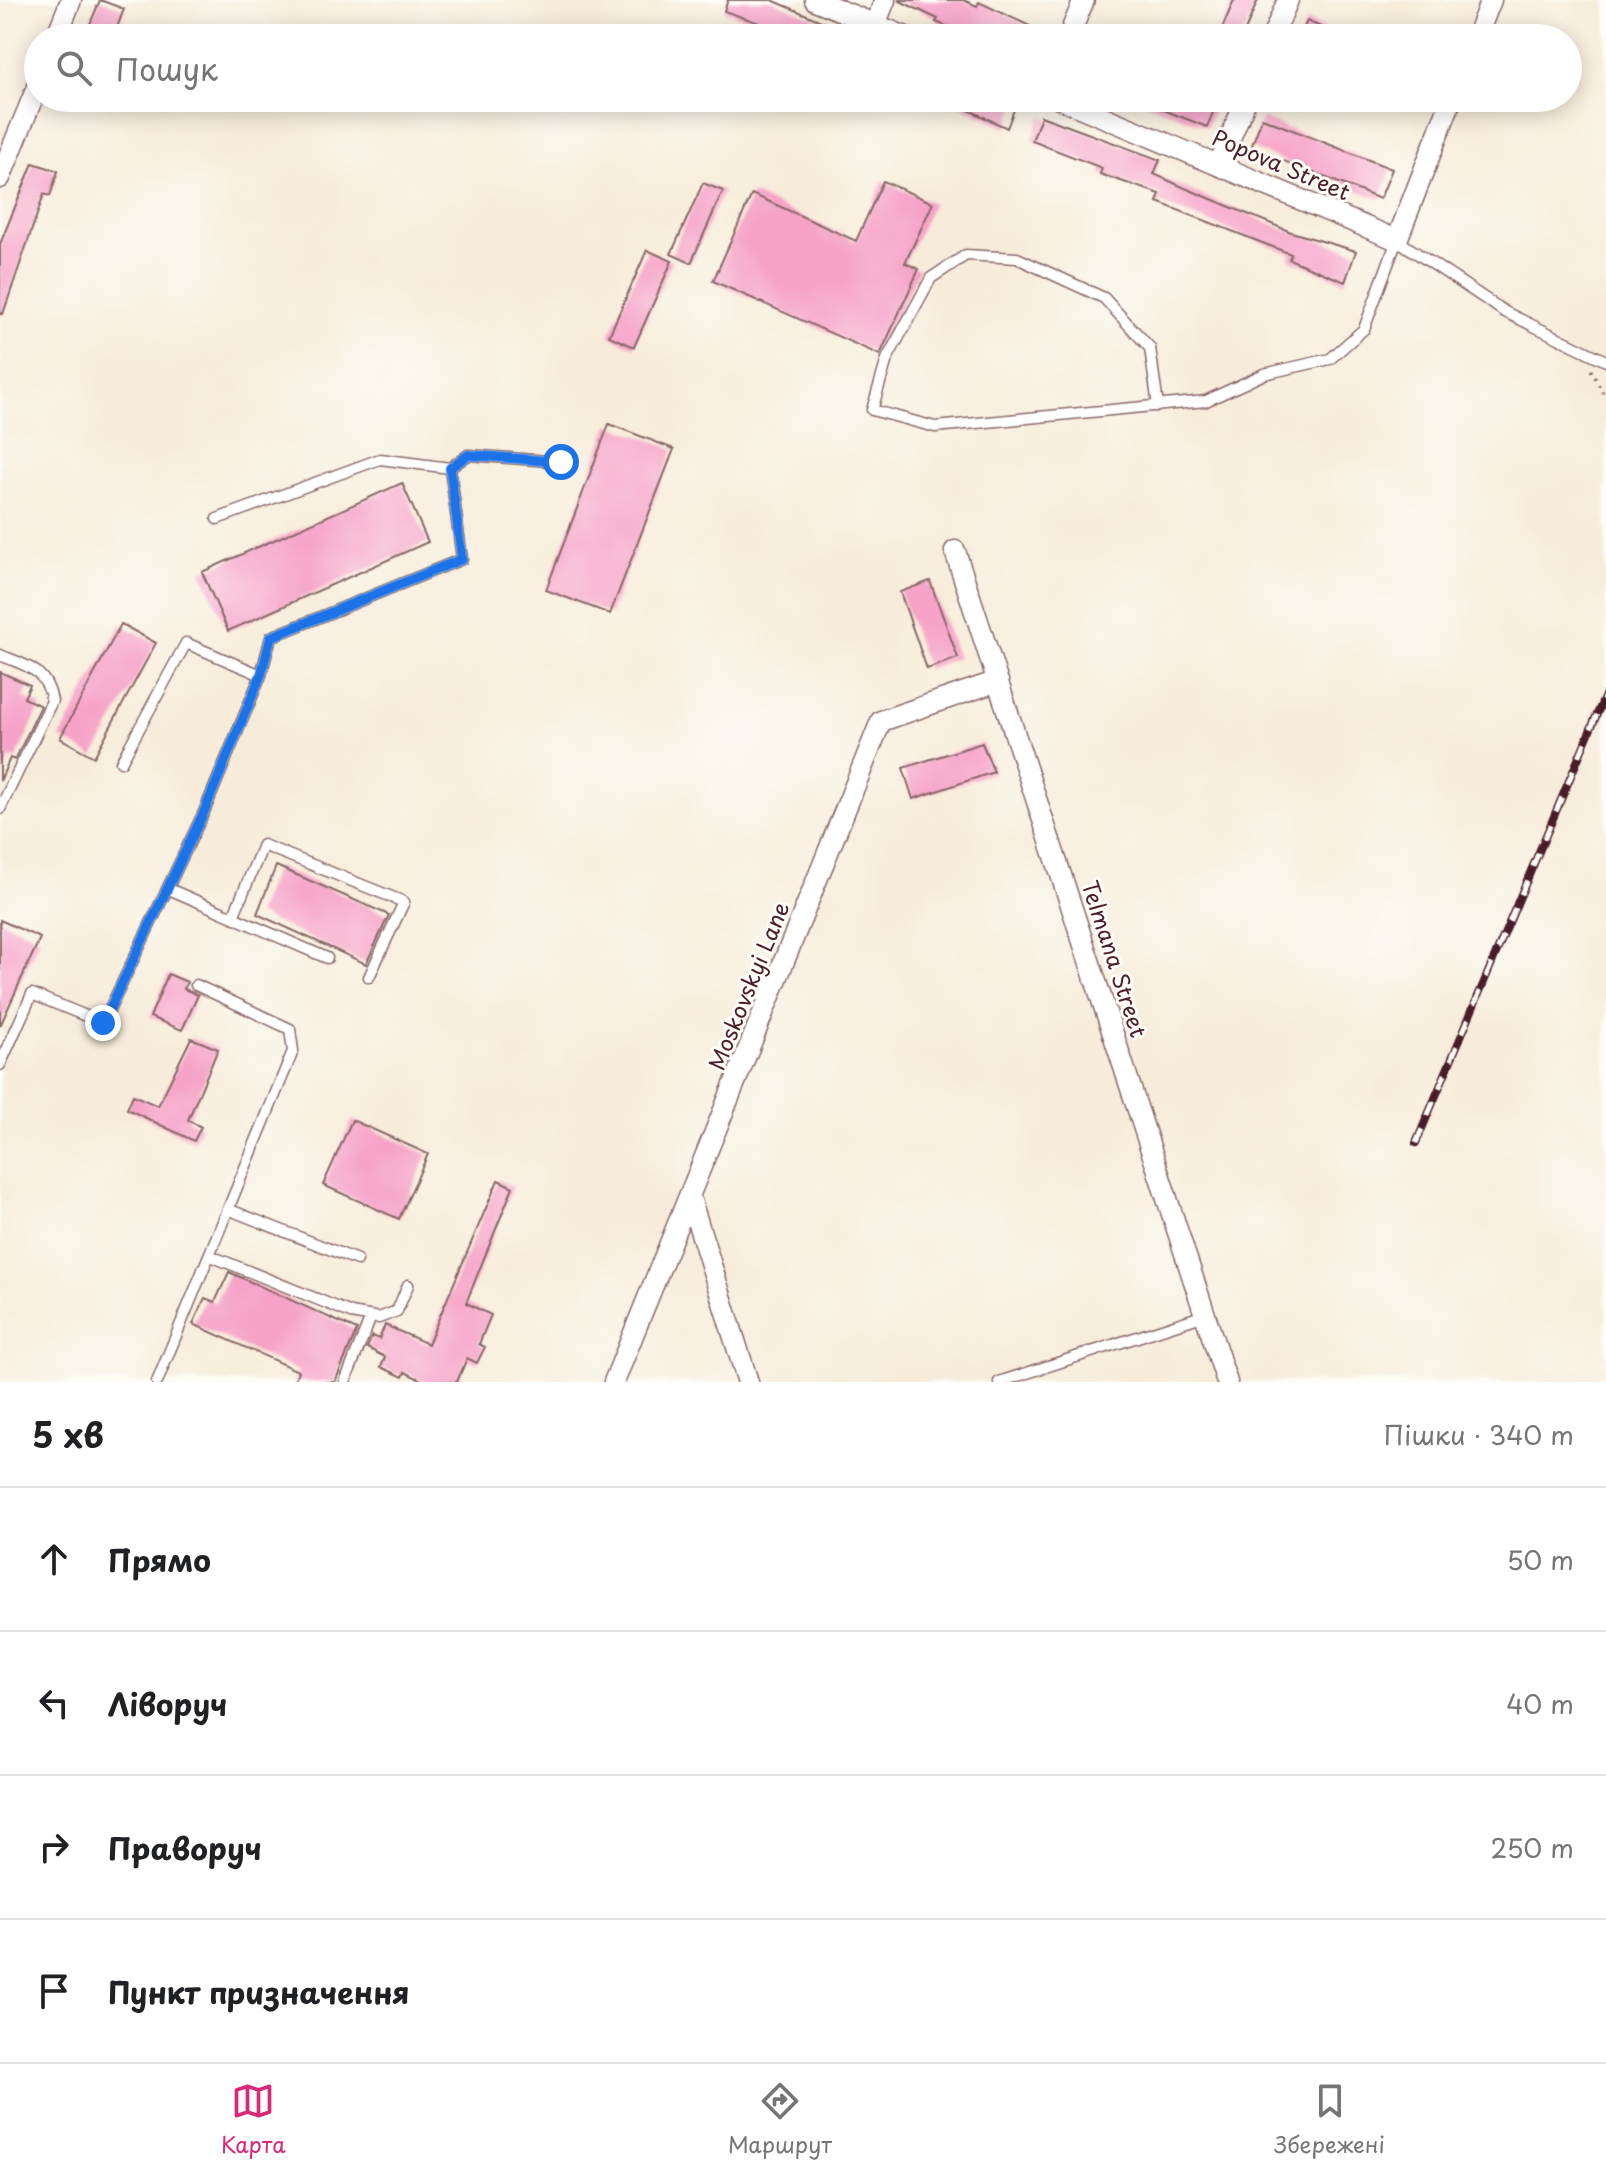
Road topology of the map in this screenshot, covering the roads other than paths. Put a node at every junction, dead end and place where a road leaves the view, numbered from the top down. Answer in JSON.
{"nodes":[{"id":1,"x":71,"y":0,"type":"edge"},
{"id":2,"x":815,"y":0,"type":"edge"},
{"id":3,"x":885,"y":0,"type":"edge"},
{"id":4,"x":1084,"y":0,"type":"edge"},
{"id":5,"x":1288,"y":0,"type":"edge"},
{"id":6,"x":1491,"y":0,"type":"edge"},
{"id":7,"x":62,"y":24,"type":"edge"},
{"id":8,"x":873,"y":24,"type":"edge"},
{"id":9,"x":875,"y":24,"type":"edge"},
{"id":10,"x":1074,"y":24,"type":"edge"},
{"id":11,"x":1278,"y":24,"type":"edge"},
{"id":12,"x":1482,"y":24,"type":"edge"},
{"id":13,"x":27,"y":112,"type":"edge"},
{"id":14,"x":1092,"y":112,"type":"edge"},
{"id":15,"x":1241,"y":112,"type":"edge"},
{"id":16,"x":1447,"y":112,"type":"edge"},
{"id":17,"x":1219,"y":164,"type":"junction"},
{"id":18,"x":0,"y":178,"type":"edge"},
{"id":19,"x":1397,"y":240,"type":"junction"},
{"id":20,"x":1606,"y":361,"type":"edge"},
{"id":21,"x":1158,"y":406,"type":"junction"},
{"id":22,"x":561,"y":462,"type":"dead end"},
{"id":23,"x":450,"y":468,"type":"junction"},
{"id":24,"x":217,"y":519,"type":"dead end"},
{"id":25,"x":955,"y":551,"type":"dead end"},
{"id":26,"x":0,"y":655,"type":"edge"},
{"id":27,"x":261,"y":675,"type":"junction"},
{"id":28,"x":998,"y":681,"type":"junction"},
{"id":29,"x":121,"y":762,"type":"dead end"},
{"id":30,"x":0,"y":809,"type":"edge"},
{"id":31,"x":169,"y":889,"type":"junction"},
{"id":32,"x":233,"y":917,"type":"junction"},
{"id":33,"x":327,"y":958,"type":"dead end"},
{"id":34,"x":369,"y":977,"type":"dead end"},
{"id":35,"x":196,"y":985,"type":"dead end"},
{"id":36,"x":0,"y":1065,"type":"edge"},
{"id":37,"x":690,"y":1198,"type":"junction"},
{"id":38,"x":230,"y":1210,"type":"junction"},
{"id":39,"x":211,"y":1256,"type":"junction"},
{"id":40,"x":357,"y":1260,"type":"dead end"},
{"id":41,"x":408,"y":1285,"type":"dead end"},
{"id":42,"x":1205,"y":1315,"type":"junction"},
{"id":43,"x":371,"y":1317,"type":"junction"},
{"id":44,"x":157,"y":1382,"type":"edge"},
{"id":45,"x":345,"y":1382,"type":"edge"},
{"id":46,"x":614,"y":1382,"type":"edge"},
{"id":47,"x":748,"y":1382,"type":"edge"},
{"id":48,"x":999,"y":1382,"type":"edge"},
{"id":49,"x":1227,"y":1382,"type":"edge"}],
"edges":[{"from":1,"to":7,"type":"street"},
{"from":2,"to":8,"type":"street"},
{"from":3,"to":9,"type":"street"},
{"from":4,"to":10,"type":"street"},
{"from":5,"to":11,"type":"street"},
{"from":6,"to":12,"type":"street"},
{"from":13,"to":18,"type":"street"},
{"from":14,"to":17,"type":"street","name":"Popova Street"},
{"from":15,"to":17,"type":"street"},
{"from":16,"to":19,"type":"street"},
{"from":17,"to":19,"type":"street","name":"Popova Street"},
{"from":19,"to":20,"type":"lane"},
{"from":19,"to":21,"type":"lane"},
{"from":21,"to":21,"type":"lane"},
{"from":22,"to":23,"type":"lane"},
{"from":23,"to":24,"type":"lane"},
{"from":23,"to":27,"type":"lane"},
{"from":25,"to":28,"type":"street","name":"Telmana Street"},
{"from":26,"to":30,"type":"lane"},
{"from":27,"to":29,"type":"lane"},
{"from":27,"to":31,"type":"lane"},
{"from":28,"to":37,"type":"street","name":"Moskovskyi Lane"},
{"from":28,"to":42,"type":"street","name":"Telmana Street"},
{"from":31,"to":32,"type":"lane"},
{"from":31,"to":36,"type":"lane"},
{"from":32,"to":33,"type":"lane"},
{"from":32,"to":34,"type":"lane"},
{"from":35,"to":38,"type":"lane"},
{"from":37,"to":46,"type":"street","name":"Moskovskyi Lane"},
{"from":37,"to":47,"type":"street"},
{"from":38,"to":39,"type":"lane"},
{"from":38,"to":40,"type":"lane"},
{"from":39,"to":43,"type":"lane"},
{"from":39,"to":44,"type":"lane"},
{"from":41,"to":43,"type":"lane"},
{"from":42,"to":48,"type":"lane"},
{"from":42,"to":49,"type":"street","name":"Telmana Street"},
{"from":43,"to":45,"type":"lane"}]}
